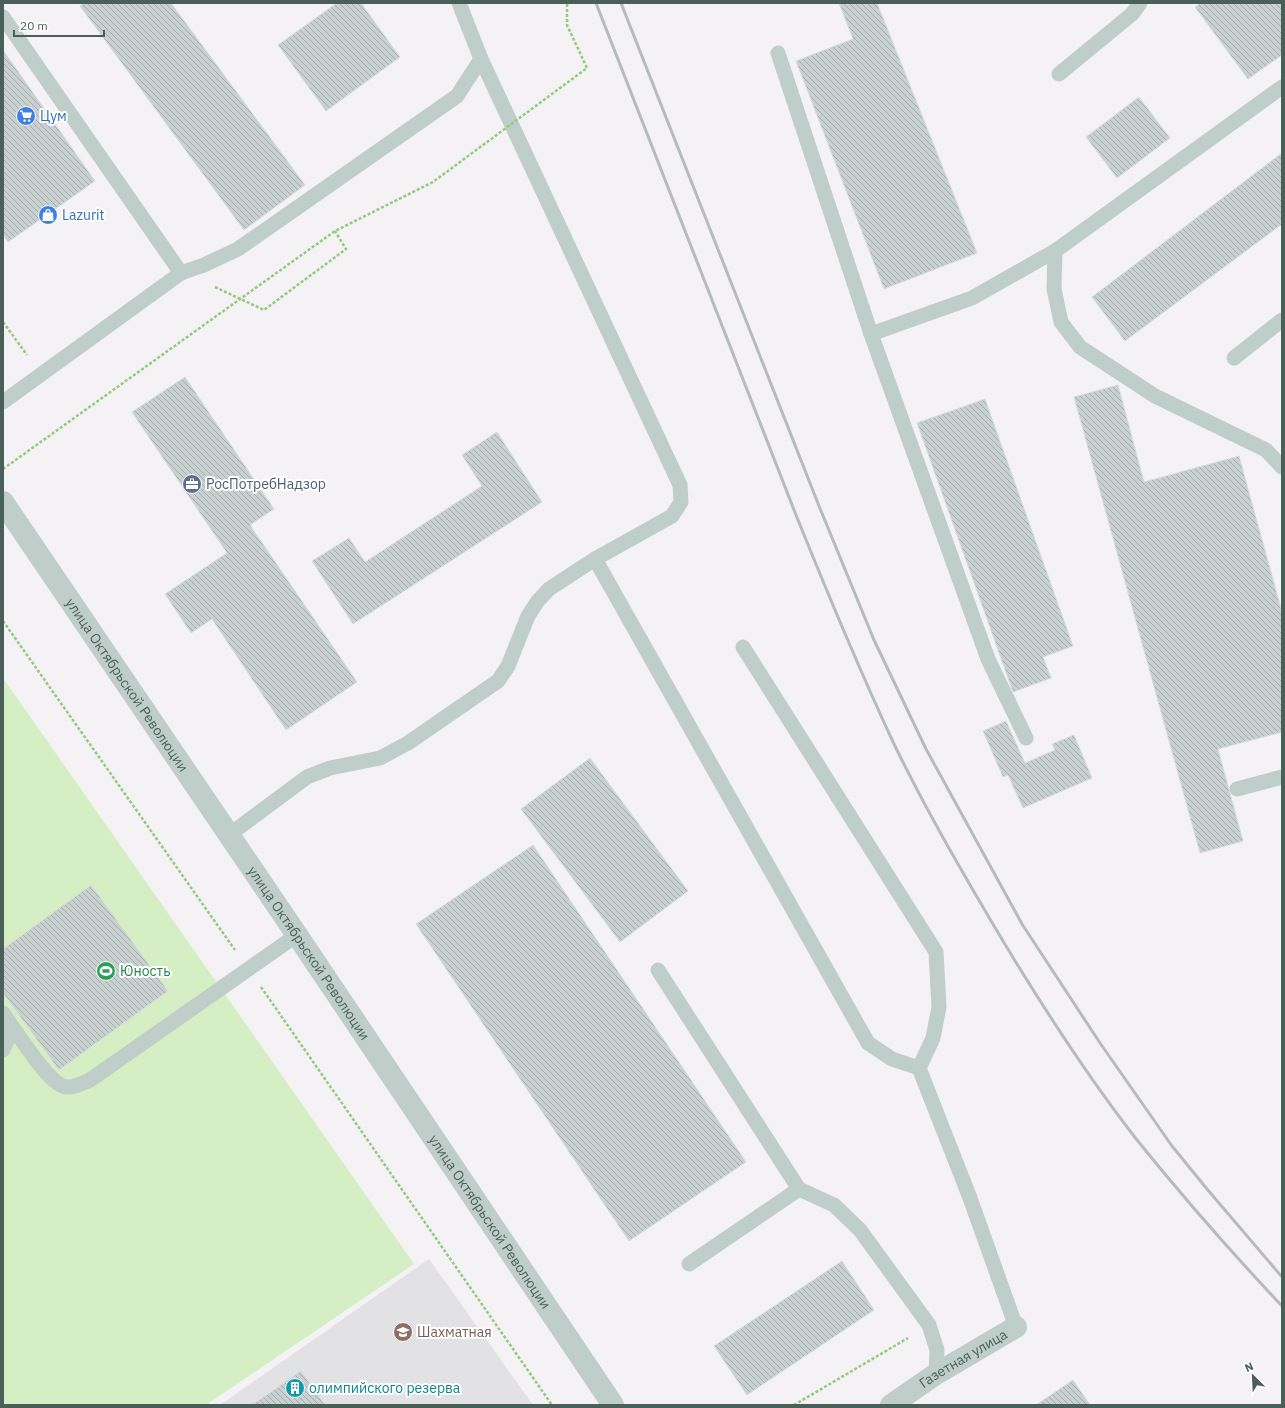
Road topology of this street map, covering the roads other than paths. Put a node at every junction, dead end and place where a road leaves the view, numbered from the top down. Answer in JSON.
{"nodes":[{"id":1,"x":459,"y":3,"type":"edge"},
{"id":2,"x":1140,"y":3,"type":"edge"},
{"id":3,"x":3,"y":16,"type":"edge"},
{"id":4,"x":778,"y":53,"type":"dead end"},
{"id":5,"x":481,"y":59,"type":"junction"},
{"id":6,"x":1059,"y":74,"type":"dead end"},
{"id":7,"x":1282,"y":87,"type":"edge"},
{"id":8,"x":1055,"y":251,"type":"junction"},
{"id":9,"x":181,"y":274,"type":"junction"},
{"id":10,"x":1282,"y":320,"type":"edge"},
{"id":11,"x":871,"y":334,"type":"junction"},
{"id":12,"x":1234,"y":358,"type":"dead end"},
{"id":13,"x":3,"y":402,"type":"edge"},
{"id":14,"x":1282,"y":467,"type":"edge"},
{"id":15,"x":3,"y":502,"type":"edge"},
{"id":16,"x":595,"y":559,"type":"junction"},
{"id":17,"x":743,"y":647,"type":"dead end"},
{"id":18,"x":1026,"y":738,"type":"dead end"},
{"id":19,"x":1282,"y":777,"type":"edge"},
{"id":20,"x":1237,"y":789,"type":"dead end"},
{"id":21,"x":229,"y":835,"type":"junction"},
{"id":22,"x":297,"y":935,"type":"junction"},
{"id":23,"x":658,"y":970,"type":"dead end"},
{"id":24,"x":3,"y":1013,"type":"edge"},
{"id":25,"x":13,"y":1028,"type":"junction"},
{"id":26,"x":3,"y":1050,"type":"edge"},
{"id":27,"x":919,"y":1068,"type":"junction"},
{"id":28,"x":799,"y":1189,"type":"junction"},
{"id":29,"x":689,"y":1264,"type":"dead end"},
{"id":30,"x":1016,"y":1327,"type":"joint"},
{"id":31,"x":936,"y":1374,"type":"junction"},
{"id":32,"x":613,"y":1405,"type":"edge"},
{"id":33,"x":891,"y":1405,"type":"edge"}],
"edges":[{"from":1,"to":5,"type":"lane"},
{"from":2,"to":6,"type":"lane"},
{"from":3,"to":9,"type":"lane"},
{"from":4,"to":11,"type":"lane"},
{"from":5,"to":9,"type":"lane"},
{"from":5,"to":16,"type":"lane"},
{"from":7,"to":8,"type":"lane"},
{"from":8,"to":11,"type":"lane"},
{"from":8,"to":14,"type":"lane"},
{"from":9,"to":13,"type":"lane"},
{"from":10,"to":12,"type":"lane"},
{"from":11,"to":18,"type":"lane"},
{"from":15,"to":21,"type":"street","name":"улица Октябрьской Революции"},
{"from":16,"to":21,"type":"lane"},
{"from":16,"to":27,"type":"lane"},
{"from":17,"to":27,"type":"lane"},
{"from":19,"to":20,"type":"lane"},
{"from":21,"to":22,"type":"street","name":"улица Октябрьской Революции"},
{"from":22,"to":25,"type":"lane"},
{"from":22,"to":32,"type":"street","name":"улица Октябрьской Революции"},
{"from":23,"to":28,"type":"lane"},
{"from":24,"to":25,"type":"lane"},
{"from":25,"to":26,"type":"lane"},
{"from":27,"to":30,"type":"lane"},
{"from":28,"to":29,"type":"lane"},
{"from":28,"to":31,"type":"lane"},
{"from":30,"to":31,"type":"street","name":"Газетная улица"},
{"from":31,"to":33,"type":"street","name":"Газетная улица"}]}
